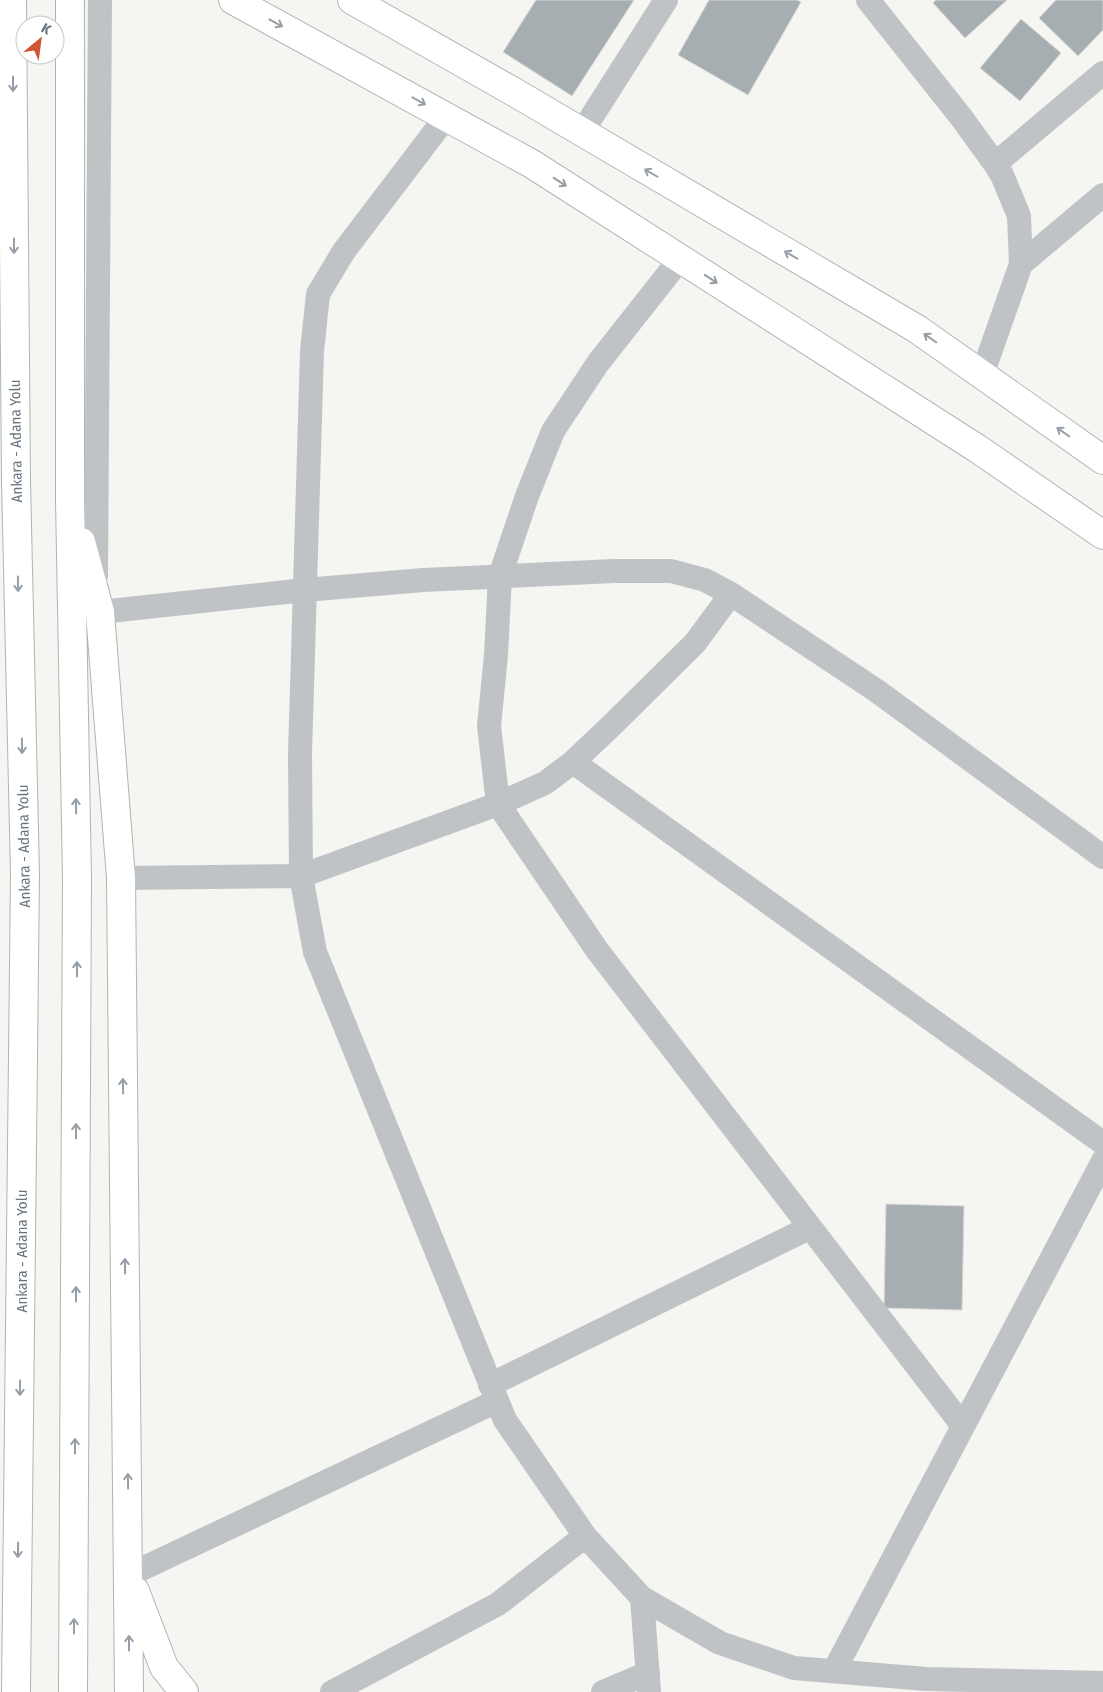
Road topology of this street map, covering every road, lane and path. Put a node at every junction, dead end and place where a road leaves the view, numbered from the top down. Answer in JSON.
{"nodes":[{"id":1,"x":12,"y":0,"type":"edge"},
{"id":2,"x":70,"y":0,"type":"edge"},
{"id":3,"x":100,"y":0,"type":"edge"},
{"id":4,"x":233,"y":0,"type":"edge"},
{"id":5,"x":352,"y":0,"type":"edge"},
{"id":6,"x":666,"y":0,"type":"edge"},
{"id":7,"x":868,"y":0,"type":"edge"},
{"id":8,"x":1103,"y":73,"type":"edge"},
{"id":9,"x":446,"y":117,"type":"junction"},
{"id":10,"x":582,"y":132,"type":"junction"},
{"id":11,"x":995,"y":164,"type":"junction"},
{"id":12,"x":1103,"y":195,"type":"edge"},
{"id":13,"x":680,"y":259,"type":"junction"},
{"id":14,"x":1021,"y":264,"type":"junction"},
{"id":15,"x":982,"y":375,"type":"junction"},
{"id":16,"x":1103,"y":460,"type":"edge"},
{"id":17,"x":8,"y":484,"type":"edge"},
{"id":18,"x":70,"y":500,"type":"junction"},
{"id":19,"x":17,"y":512,"type":"junction"},
{"id":20,"x":1103,"y":535,"type":"edge"},
{"id":21,"x":0,"y":568,"type":"edge"},
{"id":22,"x":500,"y":576,"type":"junction"},
{"id":23,"x":305,"y":590,"type":"junction"},
{"id":24,"x":731,"y":594,"type":"junction"},
{"id":25,"x":98,"y":604,"type":"junction"},
{"id":26,"x":573,"y":762,"type":"junction"},
{"id":27,"x":498,"y":804,"type":"junction"},
{"id":28,"x":1103,"y":857,"type":"edge"},
{"id":29,"x":301,"y":876,"type":"junction"},
{"id":30,"x":121,"y":878,"type":"junction"},
{"id":31,"x":1103,"y":1143,"type":"edge"},
{"id":32,"x":1103,"y":1162,"type":"edge"},
{"id":33,"x":809,"y":1228,"type":"junction"},
{"id":34,"x":494,"y":1393,"type":"junction"},
{"id":35,"x":963,"y":1426,"type":"junction"},
{"id":36,"x":584,"y":1536,"type":"junction"},
{"id":37,"x":129,"y":1575,"type":"junction"},
{"id":38,"x":642,"y":1598,"type":"junction"},
{"id":39,"x":834,"y":1671,"type":"junction"},
{"id":40,"x":648,"y":1682,"type":"edge"},
{"id":41,"x":1103,"y":1683,"type":"edge"},
{"id":42,"x":16,"y":1692,"type":"edge"},
{"id":43,"x":73,"y":1692,"type":"edge"},
{"id":44,"x":129,"y":1692,"type":"edge"},
{"id":45,"x":184,"y":1692,"type":"edge"},
{"id":46,"x":332,"y":1692,"type":"edge"},
{"id":47,"x":603,"y":1692,"type":"edge"}],
"edges":[{"from":1,"to":17,"type":"main road","name":"Ankara - Adana Yolu","one_way":true},
{"from":2,"to":18,"type":"main road"},
{"from":3,"to":25,"type":"street"},
{"from":4,"to":9,"type":"main road","one_way":true},
{"from":5,"to":10,"type":"main road"},
{"from":6,"to":10,"type":"street"},
{"from":7,"to":11,"type":"street"},
{"from":8,"to":11,"type":"street"},
{"from":9,"to":13,"type":"main road","one_way":true},
{"from":9,"to":23,"type":"street"},
{"from":15,"to":10,"type":"main road","one_way":true},
{"from":11,"to":14,"type":"street"},
{"from":12,"to":14,"type":"street"},
{"from":13,"to":20,"type":"main road","one_way":true},
{"from":13,"to":22,"type":"street"},
{"from":14,"to":15,"type":"street"},
{"from":16,"to":15,"type":"main road","one_way":true},
{"from":17,"to":19,"type":"main road","name":"Ankara - Adana Yolu"},
{"from":18,"to":25,"type":"main road"},
{"from":43,"to":18,"type":"main road","one_way":true},
{"from":19,"to":21,"type":"main road"},
{"from":19,"to":42,"type":"main road","name":"Ankara - Adana Yolu","one_way":true},
{"from":22,"to":23,"type":"street"},
{"from":22,"to":24,"type":"street"},
{"from":22,"to":27,"type":"street"},
{"from":23,"to":25,"type":"street"},
{"from":23,"to":29,"type":"street"},
{"from":24,"to":26,"type":"street"},
{"from":24,"to":28,"type":"street"},
{"from":25,"to":30,"type":"main road"},
{"from":26,"to":27,"type":"street"},
{"from":26,"to":31,"type":"street"},
{"from":27,"to":29,"type":"street"},
{"from":27,"to":33,"type":"street"},
{"from":29,"to":30,"type":"street"},
{"from":29,"to":34,"type":"street"},
{"from":37,"to":30,"type":"main road","one_way":true},
{"from":32,"to":35,"type":"street"},
{"from":33,"to":34,"type":"street"},
{"from":33,"to":35,"type":"street"},
{"from":34,"to":36,"type":"street"},
{"from":34,"to":37,"type":"street"},
{"from":35,"to":39,"type":"street"},
{"from":36,"to":38,"type":"street"},
{"from":36,"to":46,"type":"street"},
{"from":44,"to":37,"type":"main road","one_way":true},
{"from":37,"to":45,"type":"main road"},
{"from":38,"to":39,"type":"street"},
{"from":38,"to":40,"type":"street"},
{"from":39,"to":41,"type":"street"},
{"from":40,"to":47,"type":"street"}]}
